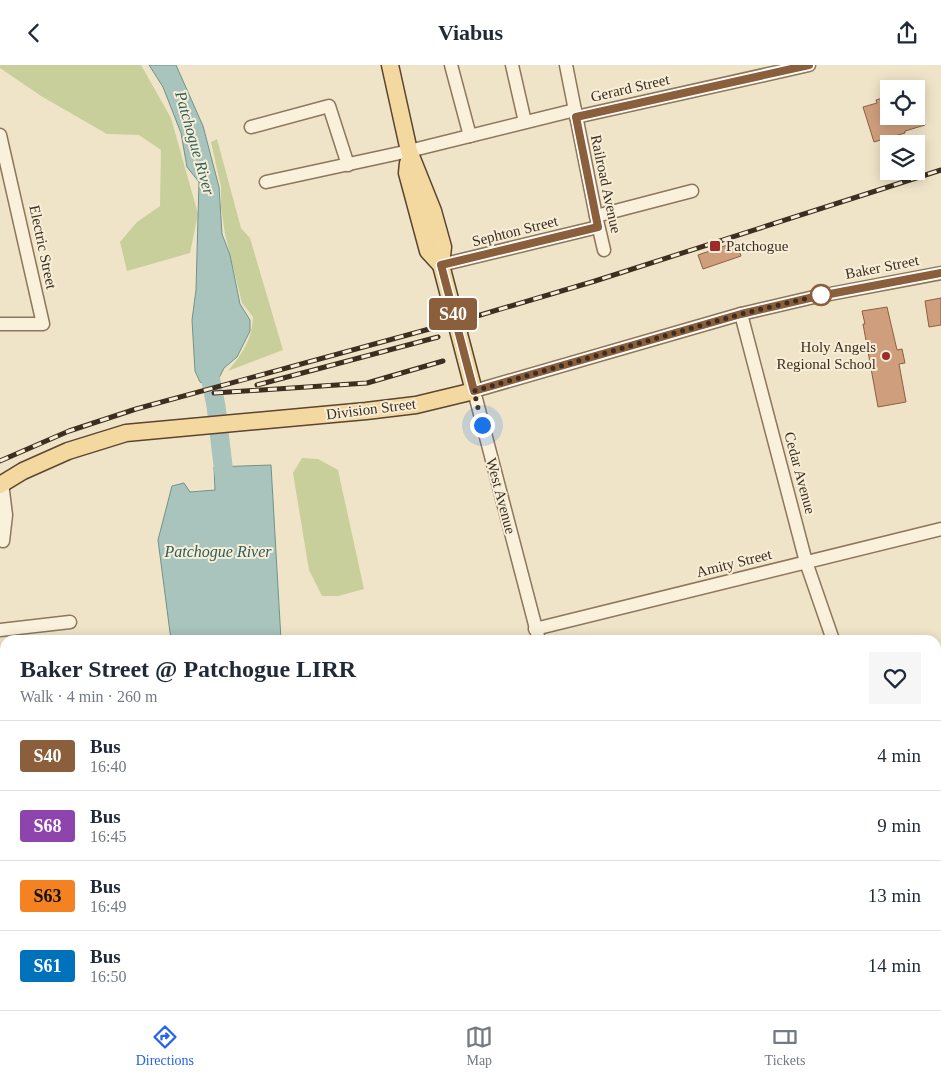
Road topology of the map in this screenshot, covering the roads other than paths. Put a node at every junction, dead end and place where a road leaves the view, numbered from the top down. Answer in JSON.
{"nodes":[{"id":1,"x":390,"y":65,"type":"edge"},
{"id":2,"x":451,"y":65,"type":"edge"},
{"id":3,"x":512,"y":65,"type":"edge"},
{"id":4,"x":566,"y":65,"type":"edge"},
{"id":5,"x":809,"y":65,"type":"edge"},
{"id":6,"x":761,"y":70,"type":"edge"},
{"id":7,"x":575,"y":114,"type":"junction"},
{"id":8,"x":525,"y":122,"type":"junction"},
{"id":9,"x":251,"y":127,"type":"dead end"},
{"id":10,"x":0,"y":135,"type":"edge"},
{"id":11,"x":470,"y":136,"type":"junction"},
{"id":12,"x":410,"y":151,"type":"junction"},
{"id":13,"x":348,"y":165,"type":"junction"},
{"id":14,"x":266,"y":182,"type":"dead end"},
{"id":15,"x":692,"y":191,"type":"dead end"},
{"id":16,"x":597,"y":221,"type":"junction"},
{"id":17,"x":604,"y":250,"type":"dead end"},
{"id":18,"x":441,"y":265,"type":"junction"},
{"id":19,"x":941,"y":273,"type":"edge"},
{"id":20,"x":741,"y":314,"type":"junction"},
{"id":21,"x":0,"y":324,"type":"edge"},
{"id":22,"x":474,"y":391,"type":"junction"},
{"id":23,"x":1,"y":484,"type":"edge"},
{"id":24,"x":941,"y":529,"type":"edge"},
{"id":25,"x":3,"y":541,"type":"dead end"},
{"id":26,"x":806,"y":562,"type":"junction"},
{"id":27,"x":70,"y":622,"type":"dead end"},
{"id":28,"x":0,"y":630,"type":"edge"},
{"id":29,"x":537,"y":635,"type":"edge"},
{"id":30,"x":830,"y":635,"type":"edge"}],
"edges":[{"from":1,"to":12,"type":"main road","name":"West Avenue"},
{"from":2,"to":11,"type":"street"},
{"from":3,"to":8,"type":"street"},
{"from":4,"to":7,"type":"street","name":"Railroad Avenue"},
{"from":5,"to":6,"type":"street","name":"Gerard Street"},
{"from":6,"to":7,"type":"street","name":"Gerard Street"},
{"from":7,"to":8,"type":"street","name":"Gerard Street"},
{"from":7,"to":16,"type":"street","name":"Railroad Avenue"},
{"from":8,"to":11,"type":"street","name":"Gerard Street"},
{"from":9,"to":13,"type":"street"},
{"from":10,"to":21,"type":"street","name":"Electric Street"},
{"from":11,"to":12,"type":"street","name":"Gerard Street"},
{"from":12,"to":13,"type":"street","name":"Gerard Street"},
{"from":12,"to":18,"type":"main road","name":"West Avenue"},
{"from":13,"to":14,"type":"street","name":"Gerard Street"},
{"from":15,"to":16,"type":"street","name":"Sephton Street"},
{"from":16,"to":17,"type":"street","name":"Railroad Avenue"},
{"from":16,"to":18,"type":"street","name":"Sephton Street"},
{"from":18,"to":22,"type":"main road","name":"West Avenue"},
{"from":19,"to":20,"type":"street","name":"Baker Street"},
{"from":20,"to":22,"type":"street","name":"Division Street"},
{"from":20,"to":26,"type":"street","name":"Cedar Avenue"},
{"from":22,"to":23,"type":"main road","name":"Division Street"},
{"from":22,"to":29,"type":"street","name":"West Avenue"},
{"from":23,"to":25,"type":"street"},
{"from":24,"to":26,"type":"street","name":"Amity Street"},
{"from":26,"to":29,"type":"street","name":"Amity Street"},
{"from":26,"to":30,"type":"street","name":"Cedar Avenue"},
{"from":27,"to":28,"type":"street"}]}
